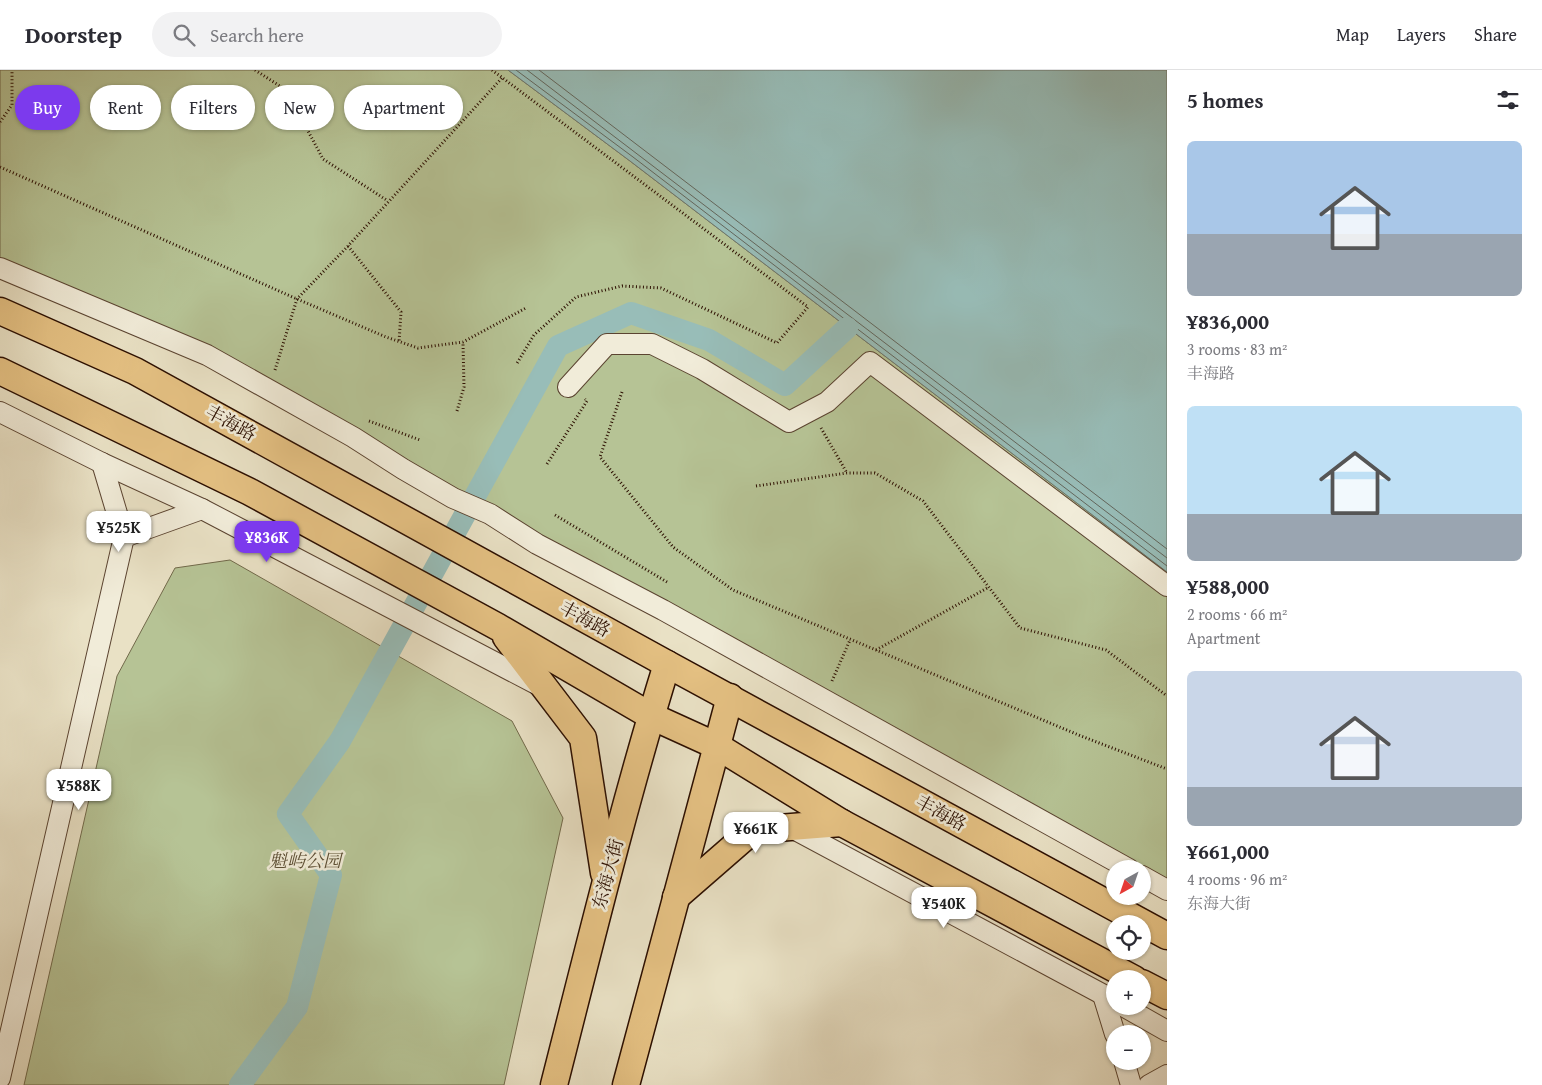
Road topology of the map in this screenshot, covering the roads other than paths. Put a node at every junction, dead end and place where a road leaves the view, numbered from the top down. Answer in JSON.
{"nodes":[{"id":1,"x":0,"y":268,"type":"edge"},
{"id":2,"x":0,"y":310,"type":"edge"},
{"id":3,"x":0,"y":371,"type":"edge"},
{"id":4,"x":568,"y":387,"type":"road end"},
{"id":5,"x":0,"y":412,"type":"edge"},
{"id":6,"x":102,"y":463,"type":"junction"},
{"id":7,"x":202,"y":509,"type":"junction"},
{"id":8,"x":124,"y":537,"type":"junction"},
{"id":9,"x":1167,"y":586,"type":"edge"},
{"id":10,"x":498,"y":627,"type":"junction"},
{"id":11,"x":667,"y":664,"type":"junction"},
{"id":12,"x":546,"y":689,"type":"junction"},
{"id":13,"x":730,"y":697,"type":"junction"},
{"id":14,"x":651,"y":716,"type":"junction"},
{"id":15,"x":718,"y":746,"type":"junction"},
{"id":16,"x":842,"y":822,"type":"junction"},
{"id":17,"x":790,"y":827,"type":"junction"},
{"id":18,"x":1112,"y":860,"type":"edge"},
{"id":19,"x":1151,"y":881,"type":"edge"},
{"id":20,"x":606,"y":883,"type":"junction"},
{"id":21,"x":1167,"y":890,"type":"edge"},
{"id":22,"x":676,"y":897,"type":"junction"},
{"id":23,"x":1167,"y":936,"type":"edge"},
{"id":24,"x":1117,"y":970,"type":"edge"},
{"id":25,"x":1151,"y":988,"type":"edge"},
{"id":26,"x":1106,"y":996,"type":"edge"},
{"id":27,"x":1167,"y":996,"type":"edge"},
{"id":28,"x":1139,"y":1015,"type":"edge"},
{"id":29,"x":1167,"y":1031,"type":"edge"},
{"id":30,"x":1127,"y":1070,"type":"edge"},
{"id":31,"x":1167,"y":1075,"type":"edge"},
{"id":32,"x":0,"y":1078,"type":"edge"},
{"id":33,"x":554,"y":1085,"type":"edge"},
{"id":34,"x":626,"y":1085,"type":"edge"},
{"id":35,"x":1131,"y":1085,"type":"edge"},
{"id":36,"x":1149,"y":1085,"type":"edge"}],
"edges":[{"from":1,"to":18,"type":"street"},
{"from":2,"to":11,"type":"main road","name":"丰海路"},
{"from":3,"to":10,"type":"main road"},
{"from":4,"to":9,"type":"street"},
{"from":5,"to":6,"type":"street"},
{"from":6,"to":7,"type":"street"},
{"from":6,"to":8,"type":"street"},
{"from":7,"to":8,"type":"street"},
{"from":7,"to":12,"type":"street"},
{"from":8,"to":32,"type":"street"},
{"from":10,"to":12,"type":"main road"},
{"from":10,"to":14,"type":"main road"},
{"from":11,"to":13,"type":"main road","name":"丰海路"},
{"from":11,"to":14,"type":"main road","name":"东海大街"},
{"from":12,"to":20,"type":"main road"},
{"from":13,"to":15,"type":"main road"},
{"from":13,"to":23,"type":"main road","name":"丰海路"},
{"from":14,"to":15,"type":"main road"},
{"from":14,"to":20,"type":"main road","name":"东海大街"},
{"from":15,"to":16,"type":"main road"},
{"from":15,"to":22,"type":"main road"},
{"from":16,"to":17,"type":"main road"},
{"from":16,"to":24,"type":"main road"},
{"from":17,"to":22,"type":"main road"},
{"from":17,"to":26,"type":"street"},
{"from":19,"to":21,"type":"street"},
{"from":20,"to":33,"type":"main road","name":"东海大街"},
{"from":22,"to":34,"type":"main road"},
{"from":25,"to":27,"type":"main road"},
{"from":28,"to":29,"type":"street"},
{"from":30,"to":35,"type":"street"},
{"from":31,"to":36,"type":"street"}]}
